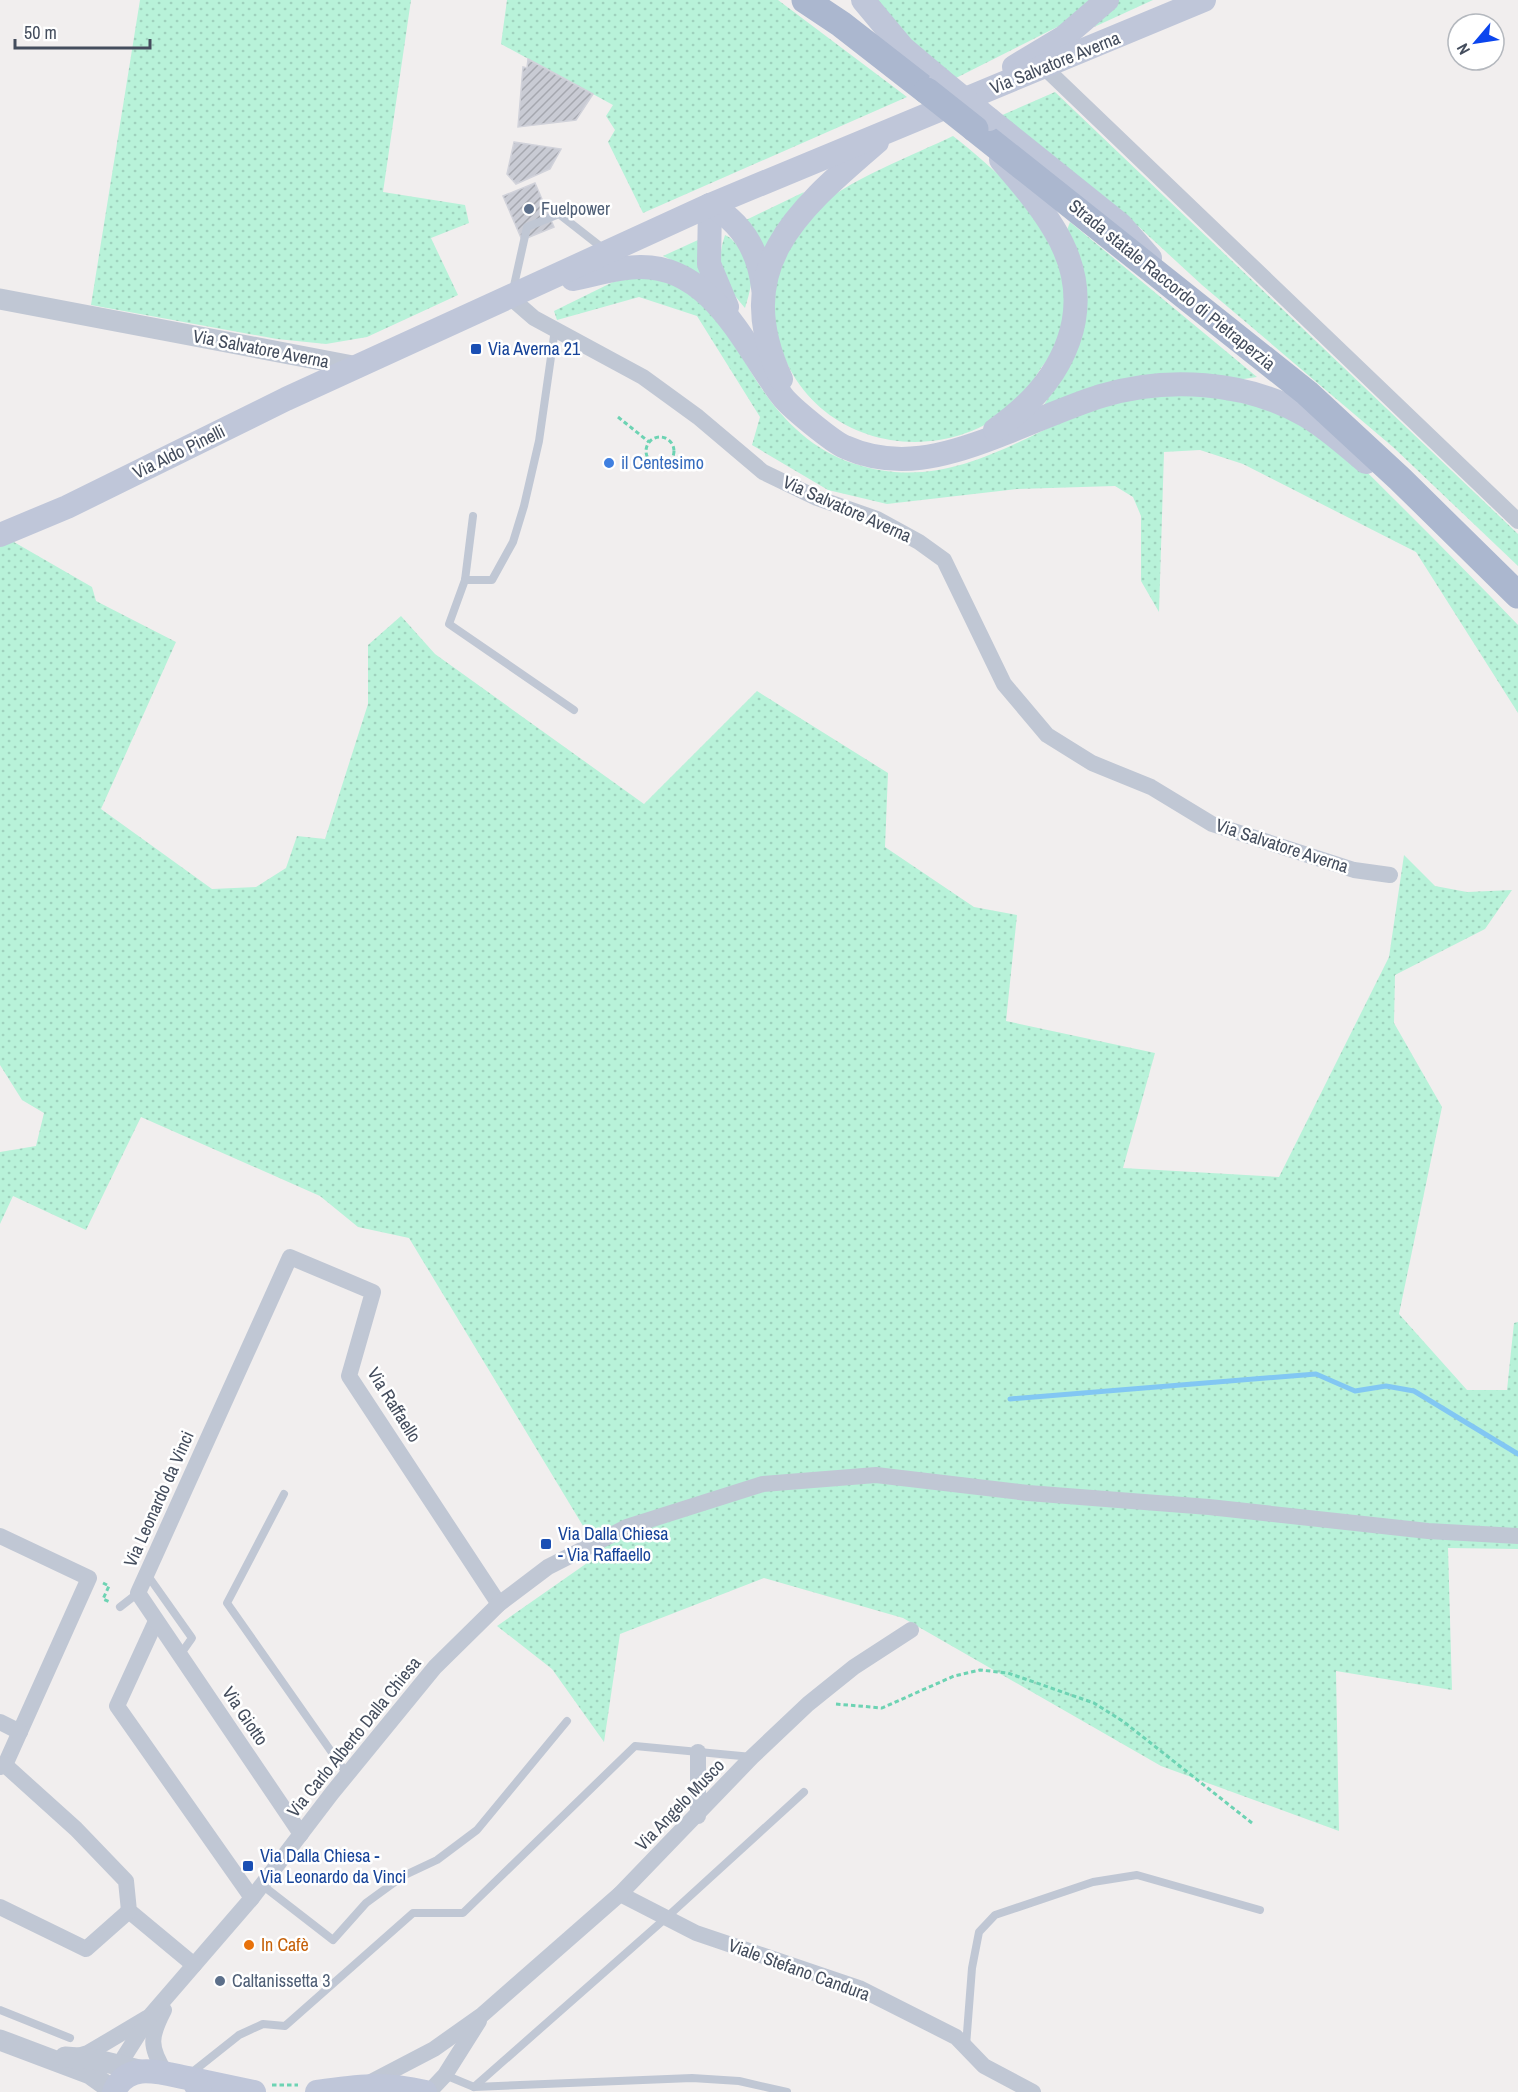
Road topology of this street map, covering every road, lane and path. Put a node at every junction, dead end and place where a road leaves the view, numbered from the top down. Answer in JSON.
{"nodes":[{"id":1,"x":805,"y":0,"type":"edge"},
{"id":2,"x":863,"y":0,"type":"edge"},
{"id":3,"x":1107,"y":0,"type":"edge"},
{"id":4,"x":1204,"y":0,"type":"edge"},
{"id":5,"x":1044,"y":68,"type":"junction"},
{"id":6,"x":934,"y":86,"type":"junction"},
{"id":7,"x":957,"y":103,"type":"junction"},
{"id":8,"x":982,"y":124,"type":"junction"},
{"id":9,"x":891,"y":129,"type":"junction"},
{"id":10,"x":710,"y":205,"type":"junction"},
{"id":11,"x":608,"y":252,"type":"junction"},
{"id":12,"x":538,"y":285,"type":"junction"},
{"id":13,"x":764,"y":296,"type":"junction"},
{"id":14,"x":511,"y":298,"type":"junction"},
{"id":15,"x":0,"y":299,"type":"edge"},
{"id":16,"x":736,"y":326,"type":"junction"},
{"id":17,"x":555,"y":329,"type":"junction"},
{"id":18,"x":357,"y":367,"type":"junction"},
{"id":19,"x":795,"y":408,"type":"junction"},
{"id":20,"x":618,"y":417,"type":"dead end"},
{"id":21,"x":649,"y":442,"type":"junction"},
{"id":22,"x":974,"y":446,"type":"junction"},
{"id":23,"x":473,"y":516,"type":"dead end"},
{"id":24,"x":1518,"y":521,"type":"edge"},
{"id":25,"x":0,"y":535,"type":"edge"},
{"id":26,"x":465,"y":580,"type":"junction"},
{"id":27,"x":1518,"y":595,"type":"edge"},
{"id":28,"x":1518,"y":610,"type":"edge"},
{"id":29,"x":574,"y":710,"type":"dead end"},
{"id":30,"x":1389,"y":875,"type":"dead end"},
{"id":31,"x":290,"y":1257,"type":"joint"},
{"id":32,"x":284,"y":1494,"type":"dead end"},
{"id":33,"x":0,"y":1536,"type":"edge"},
{"id":34,"x":1518,"y":1536,"type":"edge"},
{"id":35,"x":146,"y":1573,"type":"junction"},
{"id":36,"x":88,"y":1578,"type":"junction"},
{"id":37,"x":138,"y":1593,"type":"junction"},
{"id":38,"x":500,"y":1604,"type":"junction"},
{"id":39,"x":120,"y":1607,"type":"joint"},
{"id":40,"x":156,"y":1621,"type":"junction"},
{"id":41,"x":911,"y":1630,"type":"dead end"},
{"id":42,"x":180,"y":1655,"type":"junction"},
{"id":43,"x":808,"y":1704,"type":"junction"},
{"id":44,"x":567,"y":1721,"type":"dead end"},
{"id":45,"x":0,"y":1722,"type":"edge"},
{"id":46,"x":20,"y":1732,"type":"junction"},
{"id":47,"x":698,"y":1752,"type":"junction"},
{"id":48,"x":752,"y":1757,"type":"junction"},
{"id":49,"x":2,"y":1766,"type":"edge"},
{"id":50,"x":347,"y":1774,"type":"junction"},
{"id":51,"x":804,"y":1792,"type":"dead end"},
{"id":52,"x":698,"y":1816,"type":"junction"},
{"id":53,"x":1252,"y":1823,"type":"dead end"},
{"id":54,"x":301,"y":1834,"type":"junction"},
{"id":55,"x":257,"y":1891,"type":"junction"},
{"id":56,"x":620,"y":1894,"type":"junction"},
{"id":57,"x":0,"y":1907,"type":"edge"},
{"id":58,"x":1260,"y":1910,"type":"dead end"},
{"id":59,"x":129,"y":1911,"type":"junction"},
{"id":60,"x":667,"y":1917,"type":"junction"},
{"id":61,"x":194,"y":1965,"type":"junction"},
{"id":62,"x":180,"y":1982,"type":"junction"},
{"id":63,"x":0,"y":2010,"type":"edge"},
{"id":64,"x":483,"y":2015,"type":"junction"},
{"id":65,"x":150,"y":2016,"type":"junction"},
{"id":66,"x":0,"y":2040,"type":"edge"},
{"id":67,"x":966,"y":2046,"type":"junction"},
{"id":68,"x":71,"y":2048,"type":"junction"},
{"id":69,"x":38,"y":2055,"type":"junction"},
{"id":70,"x":445,"y":2075,"type":"junction"},
{"id":71,"x":185,"y":2080,"type":"edge"},
{"id":72,"x":121,"y":2081,"type":"edge"},
{"id":73,"x":365,"y":2085,"type":"junction"},
{"id":74,"x":474,"y":2087,"type":"junction"},
{"id":75,"x":254,"y":2092,"type":"edge"},
{"id":76,"x":317,"y":2092,"type":"edge"},
{"id":77,"x":427,"y":2092,"type":"edge"},
{"id":78,"x":787,"y":2092,"type":"edge"},
{"id":79,"x":1033,"y":2092,"type":"edge"}],
"edges":[{"from":1,"to":6,"type":"main road","name":"Strada statale Raccordo di Pietraperzia"},
{"from":2,"to":6,"type":"main road"},
{"from":3,"to":7,"type":"main road"},
{"from":4,"to":5,"type":"main road","name":"Via Salvatore Averna"},
{"from":5,"to":7,"type":"main road","name":"Via Salvatore Averna"},
{"from":5,"to":24,"type":"street"},
{"from":6,"to":8,"type":"main road","name":"Strada statale Raccordo di Pietraperzia","bridge":true},
{"from":7,"to":9,"type":"main road","name":"Via Salvatore Averna"},
{"from":8,"to":22,"type":"main road"},
{"from":8,"to":27,"type":"main road","name":"Strada statale Raccordo di Pietraperzia"},
{"from":9,"to":10,"type":"main road","name":"Via Salvatore Averna"},
{"from":9,"to":13,"type":"main road"},
{"from":10,"to":11,"type":"main road","name":"Via Salvatore Averna"},
{"from":10,"to":13,"type":"main road"},
{"from":10,"to":16,"type":"main road"},
{"from":11,"to":12,"type":"main road","name":"Via Salvatore Averna"},
{"from":11,"to":14,"type":"lane"},
{"from":12,"to":14,"type":"main road","name":"Via Salvatore Averna"},
{"from":12,"to":16,"type":"main road"},
{"from":13,"to":19,"type":"main road"},
{"from":14,"to":17,"type":"street","name":"Via Salvatore Averna"},
{"from":14,"to":18,"type":"main road","name":"Via Salvatore Averna"},
{"from":15,"to":18,"type":"street","name":"Via Salvatore Averna"},
{"from":16,"to":19,"type":"main road"},
{"from":17,"to":26,"type":"lane"},
{"from":17,"to":30,"type":"street","name":"Via Salvatore Averna"},
{"from":18,"to":25,"type":"main road","name":"Via Aldo Pinelli"},
{"from":19,"to":22,"type":"main road"},
{"from":20,"to":21,"type":"path"},
{"from":21,"to":21,"type":"path"},
{"from":22,"to":28,"type":"main road"},
{"from":23,"to":26,"type":"lane"},
{"from":26,"to":29,"type":"lane"},
{"from":31,"to":35,"type":"street","name":"Via Leonardo da Vinci"},
{"from":31,"to":38,"type":"street","name":"Via Raffaello"},
{"from":32,"to":50,"type":"lane"},
{"from":33,"to":36,"type":"street"},
{"from":34,"to":38,"type":"street","name":"Via Carlo Alberto Dalla Chiesa"},
{"from":35,"to":37,"type":"street","name":"Via Leonardo da Vinci"},
{"from":35,"to":42,"type":"lane"},
{"from":36,"to":39,"type":"path"},
{"from":36,"to":46,"type":"street"},
{"from":37,"to":39,"type":"lane"},
{"from":37,"to":40,"type":"street","name":"Via Leonardo da Vinci"},
{"from":38,"to":50,"type":"street","name":"Via Carlo Alberto Dalla Chiesa"},
{"from":40,"to":42,"type":"street","name":"Via Giotto"},
{"from":40,"to":55,"type":"street"},
{"from":41,"to":43,"type":"street","name":"Via Angelo Musco"},
{"from":42,"to":54,"type":"street","name":"Via Giotto"},
{"from":43,"to":48,"type":"street","name":"Via Angelo Musco"},
{"from":43,"to":53,"type":"path"},
{"from":44,"to":55,"type":"lane"},
{"from":45,"to":46,"type":"street"},
{"from":46,"to":49,"type":"street"},
{"from":47,"to":48,"type":"lane"},
{"from":47,"to":52,"type":"street"},
{"from":47,"to":71,"type":"lane"},
{"from":48,"to":52,"type":"street","name":"Via Angelo Musco"},
{"from":49,"to":59,"type":"street"},
{"from":50,"to":54,"type":"street","name":"Via Carlo Alberto Dalla Chiesa"},
{"from":51,"to":60,"type":"lane"},
{"from":52,"to":56,"type":"street","name":"Via Angelo Musco"},
{"from":54,"to":55,"type":"street","name":"Via Carlo Alberto Dalla Chiesa"},
{"from":55,"to":61,"type":"street","name":"Via Carlo Alberto Dalla Chiesa"},
{"from":56,"to":60,"type":"street","name":"Viale Stefano Candura"},
{"from":56,"to":64,"type":"street","name":"Via Angelo Musco"},
{"from":57,"to":59,"type":"street"},
{"from":58,"to":67,"type":"lane"},
{"from":59,"to":61,"type":"street"},
{"from":60,"to":67,"type":"street","name":"Viale Stefano Candura"},
{"from":60,"to":74,"type":"lane"},
{"from":61,"to":62,"type":"street","name":"Via Carlo Alberto Dalla Chiesa"},
{"from":62,"to":65,"type":"street","name":"Via Carlo Alberto Dalla Chiesa"},
{"from":62,"to":71,"type":"street"},
{"from":63,"to":68,"type":"lane"},
{"from":64,"to":70,"type":"street"},
{"from":64,"to":73,"type":"street"},
{"from":65,"to":68,"type":"street"},
{"from":65,"to":72,"type":"street"},
{"from":66,"to":69,"type":"street"},
{"from":67,"to":79,"type":"street","name":"Viale Stefano Candura"},
{"from":68,"to":69,"type":"street"},
{"from":68,"to":72,"type":"street"},
{"from":69,"to":72,"type":"street"},
{"from":70,"to":74,"type":"lane"},
{"from":70,"to":77,"type":"street"},
{"from":71,"to":72,"type":"main road"},
{"from":71,"to":75,"type":"main road"},
{"from":73,"to":76,"type":"main road"},
{"from":73,"to":77,"type":"main road"},
{"from":74,"to":78,"type":"lane"}]}
